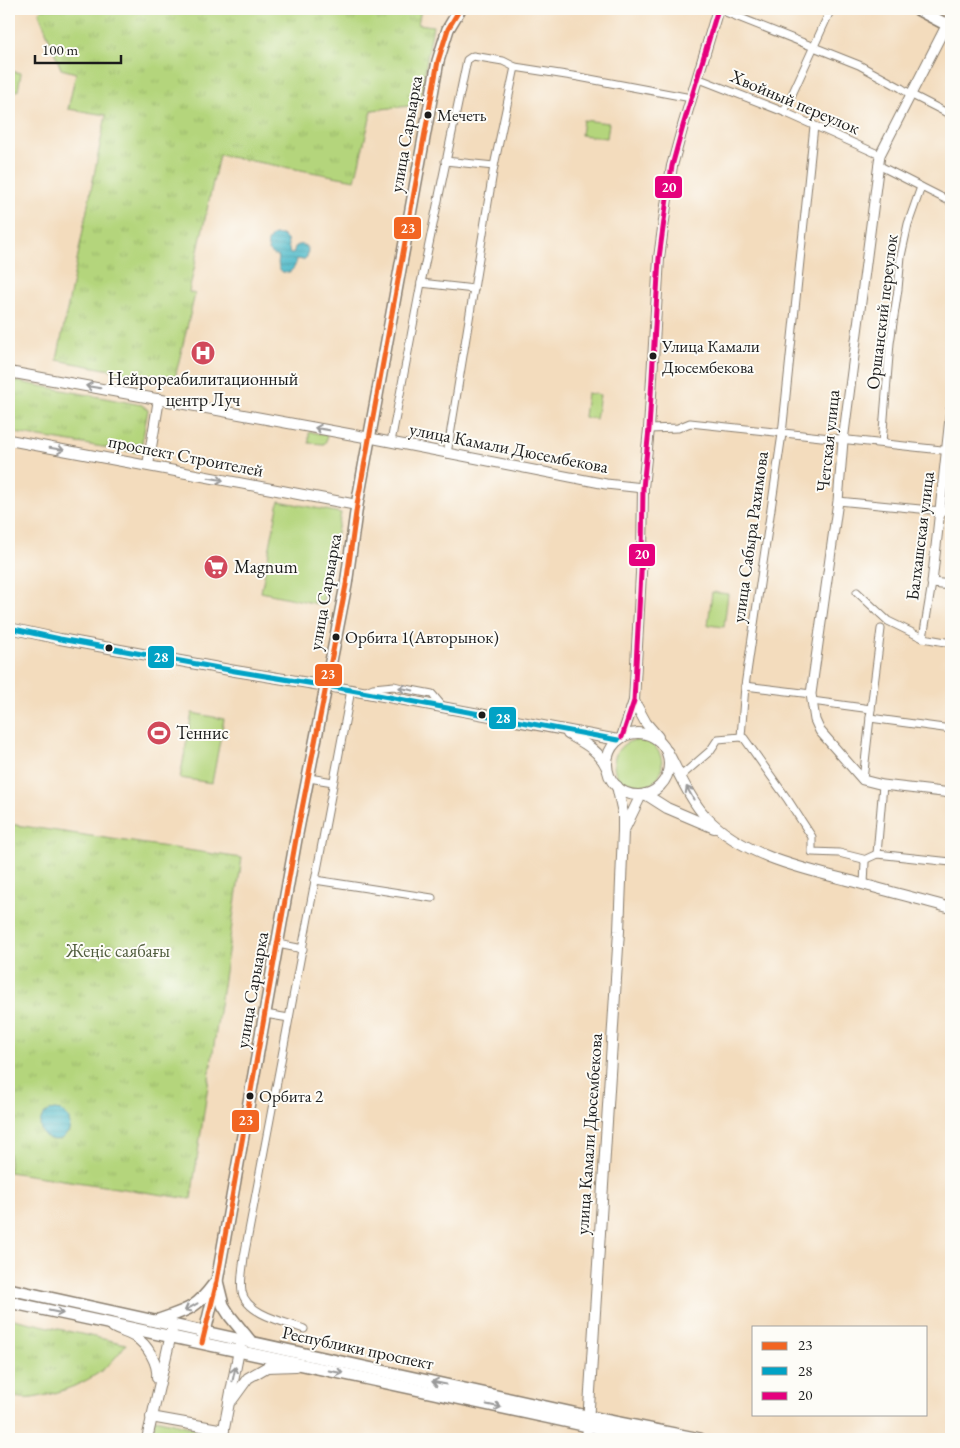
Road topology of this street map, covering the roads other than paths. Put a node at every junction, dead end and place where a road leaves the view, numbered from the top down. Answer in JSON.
{"nodes":[{"id":1,"x":460,"y":9,"type":"edge"},
{"id":2,"x":718,"y":9,"type":"edge"},
{"id":3,"x":831,"y":9,"type":"edge"},
{"id":4,"x":917,"y":9,"type":"edge"},
{"id":5,"x":950,"y":22,"type":"edge"},
{"id":6,"x":813,"y":46,"type":"junction"},
{"id":7,"x":516,"y":67,"type":"junction"},
{"id":8,"x":697,"y":78,"type":"junction"},
{"id":9,"x":910,"y":94,"type":"junction"},
{"id":10,"x":691,"y":98,"type":"junction"},
{"id":11,"x":784,"y":112,"type":"junction"},
{"id":12,"x":951,"y":115,"type":"edge"},
{"id":13,"x":814,"y":126,"type":"junction"},
{"id":14,"x":880,"y":155,"type":"junction"},
{"id":15,"x":445,"y":161,"type":"junction"},
{"id":16,"x":878,"y":165,"type":"junction"},
{"id":17,"x":494,"y":166,"type":"junction"},
{"id":18,"x":922,"y":187,"type":"junction"},
{"id":19,"x":951,"y":202,"type":"edge"},
{"id":20,"x":421,"y":283,"type":"junction"},
{"id":21,"x":474,"y":289,"type":"junction"},
{"id":22,"x":9,"y":372,"type":"edge"},
{"id":23,"x":159,"y":399,"type":"junction"},
{"id":24,"x":951,"y":409,"type":"edge"},
{"id":25,"x":649,"y":429,"type":"junction"},
{"id":26,"x":782,"y":434,"type":"junction"},
{"id":27,"x":370,"y":438,"type":"junction"},
{"id":28,"x":9,"y":440,"type":"edge"},
{"id":29,"x":843,"y":441,"type":"junction"},
{"id":30,"x":391,"y":442,"type":"junction"},
{"id":31,"x":882,"y":443,"type":"junction"},
{"id":32,"x":949,"y":451,"type":"edge"},
{"id":33,"x":447,"y":454,"type":"junction"},
{"id":34,"x":148,"y":465,"type":"junction"},
{"id":35,"x":643,"y":488,"type":"junction"},
{"id":36,"x":838,"y":501,"type":"junction"},
{"id":37,"x":357,"y":505,"type":"junction"},
{"id":38,"x":940,"y":511,"type":"junction"},
{"id":39,"x":951,"y":512,"type":"edge"},
{"id":40,"x":932,"y":583,"type":"junction"},
{"id":41,"x":951,"y":585,"type":"edge"},
{"id":42,"x":857,"y":592,"type":"dead end"},
{"id":43,"x":9,"y":628,"type":"edge"},
{"id":44,"x":881,"y":629,"type":"dead end"},
{"id":45,"x":923,"y":638,"type":"junction"},
{"id":46,"x":951,"y":643,"type":"edge"},
{"id":47,"x":325,"y":686,"type":"junction"},
{"id":48,"x":745,"y":686,"type":"junction"},
{"id":49,"x":351,"y":690,"type":"junction"},
{"id":50,"x":812,"y":698,"type":"junction"},
{"id":51,"x":634,"y":701,"type":"junction"},
{"id":52,"x":871,"y":709,"type":"junction"},
{"id":53,"x":870,"y":718,"type":"junction"},
{"id":54,"x":951,"y":728,"type":"edge"},
{"id":55,"x":561,"y":729,"type":"junction"},
{"id":56,"x":741,"y":737,"type":"junction"},
{"id":57,"x":620,"y":739,"type":"junction"},
{"id":58,"x":664,"y":746,"type":"junction"},
{"id":59,"x":609,"y":773,"type":"junction"},
{"id":60,"x":681,"y":776,"type":"junction"},
{"id":61,"x":309,"y":778,"type":"junction"},
{"id":62,"x":864,"y":780,"type":"junction"},
{"id":63,"x":333,"y":782,"type":"junction"},
{"id":64,"x":883,"y":785,"type":"junction"},
{"id":65,"x":617,"y":786,"type":"junction"},
{"id":66,"x":951,"y":793,"type":"edge"},
{"id":67,"x":643,"y":794,"type":"junction"},
{"id":68,"x":720,"y":830,"type":"junction"},
{"id":69,"x":624,"y":831,"type":"junction"},
{"id":70,"x":876,"y":854,"type":"junction"},
{"id":71,"x":864,"y":860,"type":"junction"},
{"id":72,"x":951,"y":862,"type":"edge"},
{"id":73,"x":315,"y":880,"type":"junction"},
{"id":74,"x":864,"y":885,"type":"junction"},
{"id":75,"x":432,"y":898,"type":"dead end"},
{"id":76,"x":951,"y":908,"type":"edge"},
{"id":77,"x":278,"y":944,"type":"junction"},
{"id":78,"x":303,"y":948,"type":"junction"},
{"id":79,"x":265,"y":1014,"type":"junction"},
{"id":80,"x":289,"y":1018,"type":"junction"},
{"id":81,"x":217,"y":1281,"type":"junction"},
{"id":82,"x":9,"y":1289,"type":"edge"},
{"id":83,"x":9,"y":1302,"type":"edge"},
{"id":84,"x":156,"y":1321,"type":"junction"},
{"id":85,"x":100,"y":1322,"type":"junction"},
{"id":86,"x":173,"y":1325,"type":"junction"},
{"id":87,"x":304,"y":1329,"type":"dead end"},
{"id":88,"x":206,"y":1332,"type":"junction"},
{"id":89,"x":170,"y":1337,"type":"junction"},
{"id":90,"x":202,"y":1343,"type":"junction"},
{"id":91,"x":244,"y":1344,"type":"junction"},
{"id":92,"x":303,"y":1365,"type":"junction"},
{"id":93,"x":228,"y":1405,"type":"junction"},
{"id":94,"x":152,"y":1413,"type":"junction"},
{"id":95,"x":588,"y":1421,"type":"junction"},
{"id":96,"x":223,"y":1435,"type":"edge"},
{"id":97,"x":147,"y":1439,"type":"edge"},
{"id":98,"x":586,"y":1439,"type":"edge"},
{"id":99,"x":658,"y":1439,"type":"edge"},
{"id":100,"x":700,"y":1439,"type":"edge"}],
"edges":[{"from":1,"to":27,"type":"main road","name":"улица Сарыарка"},
{"from":2,"to":6,"type":"street"},
{"from":2,"to":8,"type":"main road"},
{"from":3,"to":6,"type":"street"},
{"from":4,"to":5,"type":"main road"},
{"from":5,"to":9,"type":"street","name":"Четская улица"},
{"from":6,"to":9,"type":"street"},
{"from":6,"to":11,"type":"street"},
{"from":7,"to":10,"type":"street"},
{"from":7,"to":15,"type":"street"},
{"from":7,"to":17,"type":"street"},
{"from":8,"to":10,"type":"main road"},
{"from":8,"to":11,"type":"street","name":"Хвойный переулок"},
{"from":9,"to":12,"type":"street"},
{"from":9,"to":14,"type":"street","name":"Четская улица"},
{"from":10,"to":25,"type":"main road"},
{"from":11,"to":13,"type":"street","name":"Хвойный переулок"},
{"from":13,"to":14,"type":"street","name":"Хвойный переулок"},
{"from":13,"to":26,"type":"street","name":"улица Сабыра Рахимова"},
{"from":14,"to":16,"type":"street","name":"Четская улица"},
{"from":15,"to":17,"type":"street"},
{"from":15,"to":20,"type":"street"},
{"from":16,"to":18,"type":"street"},
{"from":16,"to":29,"type":"street","name":"Четская улица"},
{"from":17,"to":21,"type":"street"},
{"from":18,"to":19,"type":"street"},
{"from":18,"to":31,"type":"street","name":"Оршанский переулок"},
{"from":20,"to":21,"type":"street"},
{"from":20,"to":30,"type":"street"},
{"from":21,"to":33,"type":"street"},
{"from":23,"to":22,"type":"main road","one_way":true},
{"from":27,"to":23,"type":"main road","one_way":true},
{"from":23,"to":34,"type":"main road"},
{"from":24,"to":32,"type":"street","name":"Балхашская улица"},
{"from":25,"to":26,"type":"street"},
{"from":25,"to":35,"type":"main road"},
{"from":26,"to":29,"type":"street"},
{"from":26,"to":48,"type":"street","name":"улица Сабыра Рахимова"},
{"from":27,"to":30,"type":"street","name":"улица Камали Дюсембекова"},
{"from":27,"to":37,"type":"main road","name":"улица Сарыарка"},
{"from":28,"to":34,"type":"main road","name":"проспект Строителей","one_way":true},
{"from":29,"to":31,"type":"street"},
{"from":29,"to":36,"type":"street","name":"Четская улица"},
{"from":30,"to":33,"type":"street","name":"улица Камали Дюсембекова"},
{"from":31,"to":32,"type":"street"},
{"from":32,"to":38,"type":"street","name":"Балхашская улица"},
{"from":33,"to":35,"type":"street","name":"улица Камали Дюсембекова"},
{"from":34,"to":37,"type":"main road","name":"проспект Строителей","one_way":true},
{"from":35,"to":51,"type":"main road"},
{"from":36,"to":38,"type":"street"},
{"from":36,"to":50,"type":"street","name":"Четская улица"},
{"from":37,"to":47,"type":"main road","name":"улица Сарыарка"},
{"from":38,"to":39,"type":"street"},
{"from":38,"to":40,"type":"street","name":"Балхашская улица"},
{"from":40,"to":41,"type":"street"},
{"from":40,"to":45,"type":"street","name":"Балхашская улица"},
{"from":42,"to":45,"type":"street"},
{"from":43,"to":47,"type":"main road"},
{"from":44,"to":52,"type":"street"},
{"from":45,"to":46,"type":"street"},
{"from":47,"to":49,"type":"main road"},
{"from":47,"to":61,"type":"main road","name":"улица Сарыарка"},
{"from":48,"to":50,"type":"street"},
{"from":48,"to":56,"type":"street","name":"улица Сабыра Рахимова"},
{"from":49,"to":55,"type":"main road"},
{"from":49,"to":63,"type":"street"},
{"from":50,"to":52,"type":"street"},
{"from":50,"to":62,"type":"street","name":"Четская улица"},
{"from":51,"to":57,"type":"main road"},
{"from":51,"to":58,"type":"main road"},
{"from":52,"to":53,"type":"street"},
{"from":53,"to":54,"type":"street"},
{"from":53,"to":62,"type":"street"},
{"from":55,"to":57,"type":"main road"},
{"from":55,"to":59,"type":"main road"},
{"from":56,"to":60,"type":"street"},
{"from":56,"to":71,"type":"street"},
{"from":57,"to":58,"type":"main road"},
{"from":57,"to":59,"type":"main road"},
{"from":58,"to":60,"type":"main road"},
{"from":58,"to":67,"type":"main road"},
{"from":59,"to":65,"type":"main road"},
{"from":68,"to":60,"type":"main road","one_way":true},
{"from":61,"to":63,"type":"street"},
{"from":61,"to":77,"type":"main road","name":"улица Сарыарка"},
{"from":62,"to":64,"type":"street"},
{"from":63,"to":73,"type":"street"},
{"from":64,"to":66,"type":"street"},
{"from":64,"to":70,"type":"street"},
{"from":65,"to":67,"type":"main road"},
{"from":65,"to":69,"type":"main road"},
{"from":67,"to":68,"type":"main road"},
{"from":67,"to":69,"type":"main road"},
{"from":68,"to":74,"type":"main road"},
{"from":69,"to":95,"type":"main road","name":"улица Камали Дюсембекова"},
{"from":70,"to":71,"type":"street"},
{"from":70,"to":72,"type":"street"},
{"from":71,"to":74,"type":"street"},
{"from":73,"to":75,"type":"street"},
{"from":73,"to":78,"type":"street"},
{"from":74,"to":76,"type":"main road"},
{"from":77,"to":78,"type":"street"},
{"from":77,"to":79,"type":"main road","name":"улица Сарыарка"},
{"from":78,"to":80,"type":"street"},
{"from":79,"to":80,"type":"street"},
{"from":79,"to":81,"type":"main road","name":"улица Сарыарка"},
{"from":80,"to":87,"type":"street"},
{"from":81,"to":84,"type":"main road","one_way":true},
{"from":81,"to":88,"type":"main road","name":"улица Сарыарка"},
{"from":81,"to":91,"type":"main road"},
{"from":82,"to":84,"type":"main road","name":"Республики проспект"},
{"from":83,"to":85,"type":"main road","name":"Республики проспект","one_way":true},
{"from":84,"to":86,"type":"main road","name":"Республики проспект"},
{"from":85,"to":89,"type":"main road","name":"Республики проспект"},
{"from":85,"to":94,"type":"main road"},
{"from":86,"to":88,"type":"main road","name":"Республики проспект"},
{"from":86,"to":89,"type":"main road"},
{"from":88,"to":90,"type":"main road","name":"улица Сарыарка"},
{"from":88,"to":91,"type":"main road","name":"Республики проспект"},
{"from":89,"to":90,"type":"main road","name":"Республики проспект"},
{"from":89,"to":94,"type":"main road"},
{"from":90,"to":91,"type":"main road","name":"Республики проспект"},
{"from":91,"to":92,"type":"main road","name":"Республики проспект"},
{"from":93,"to":91,"type":"main road","one_way":true},
{"from":95,"to":91,"type":"main road","name":"Республики проспект","one_way":true},
{"from":92,"to":93,"type":"main road"},
{"from":92,"to":95,"type":"main road","name":"Республики проспект","one_way":true},
{"from":93,"to":96,"type":"main road"},
{"from":94,"to":96,"type":"main road"},
{"from":94,"to":97,"type":"main road"},
{"from":95,"to":98,"type":"street","name":"улица Камали Дюсембекова"},
{"from":95,"to":99,"type":"main road","name":"Республики проспект"},
{"from":95,"to":100,"type":"main road","name":"Республики проспект"}]}
